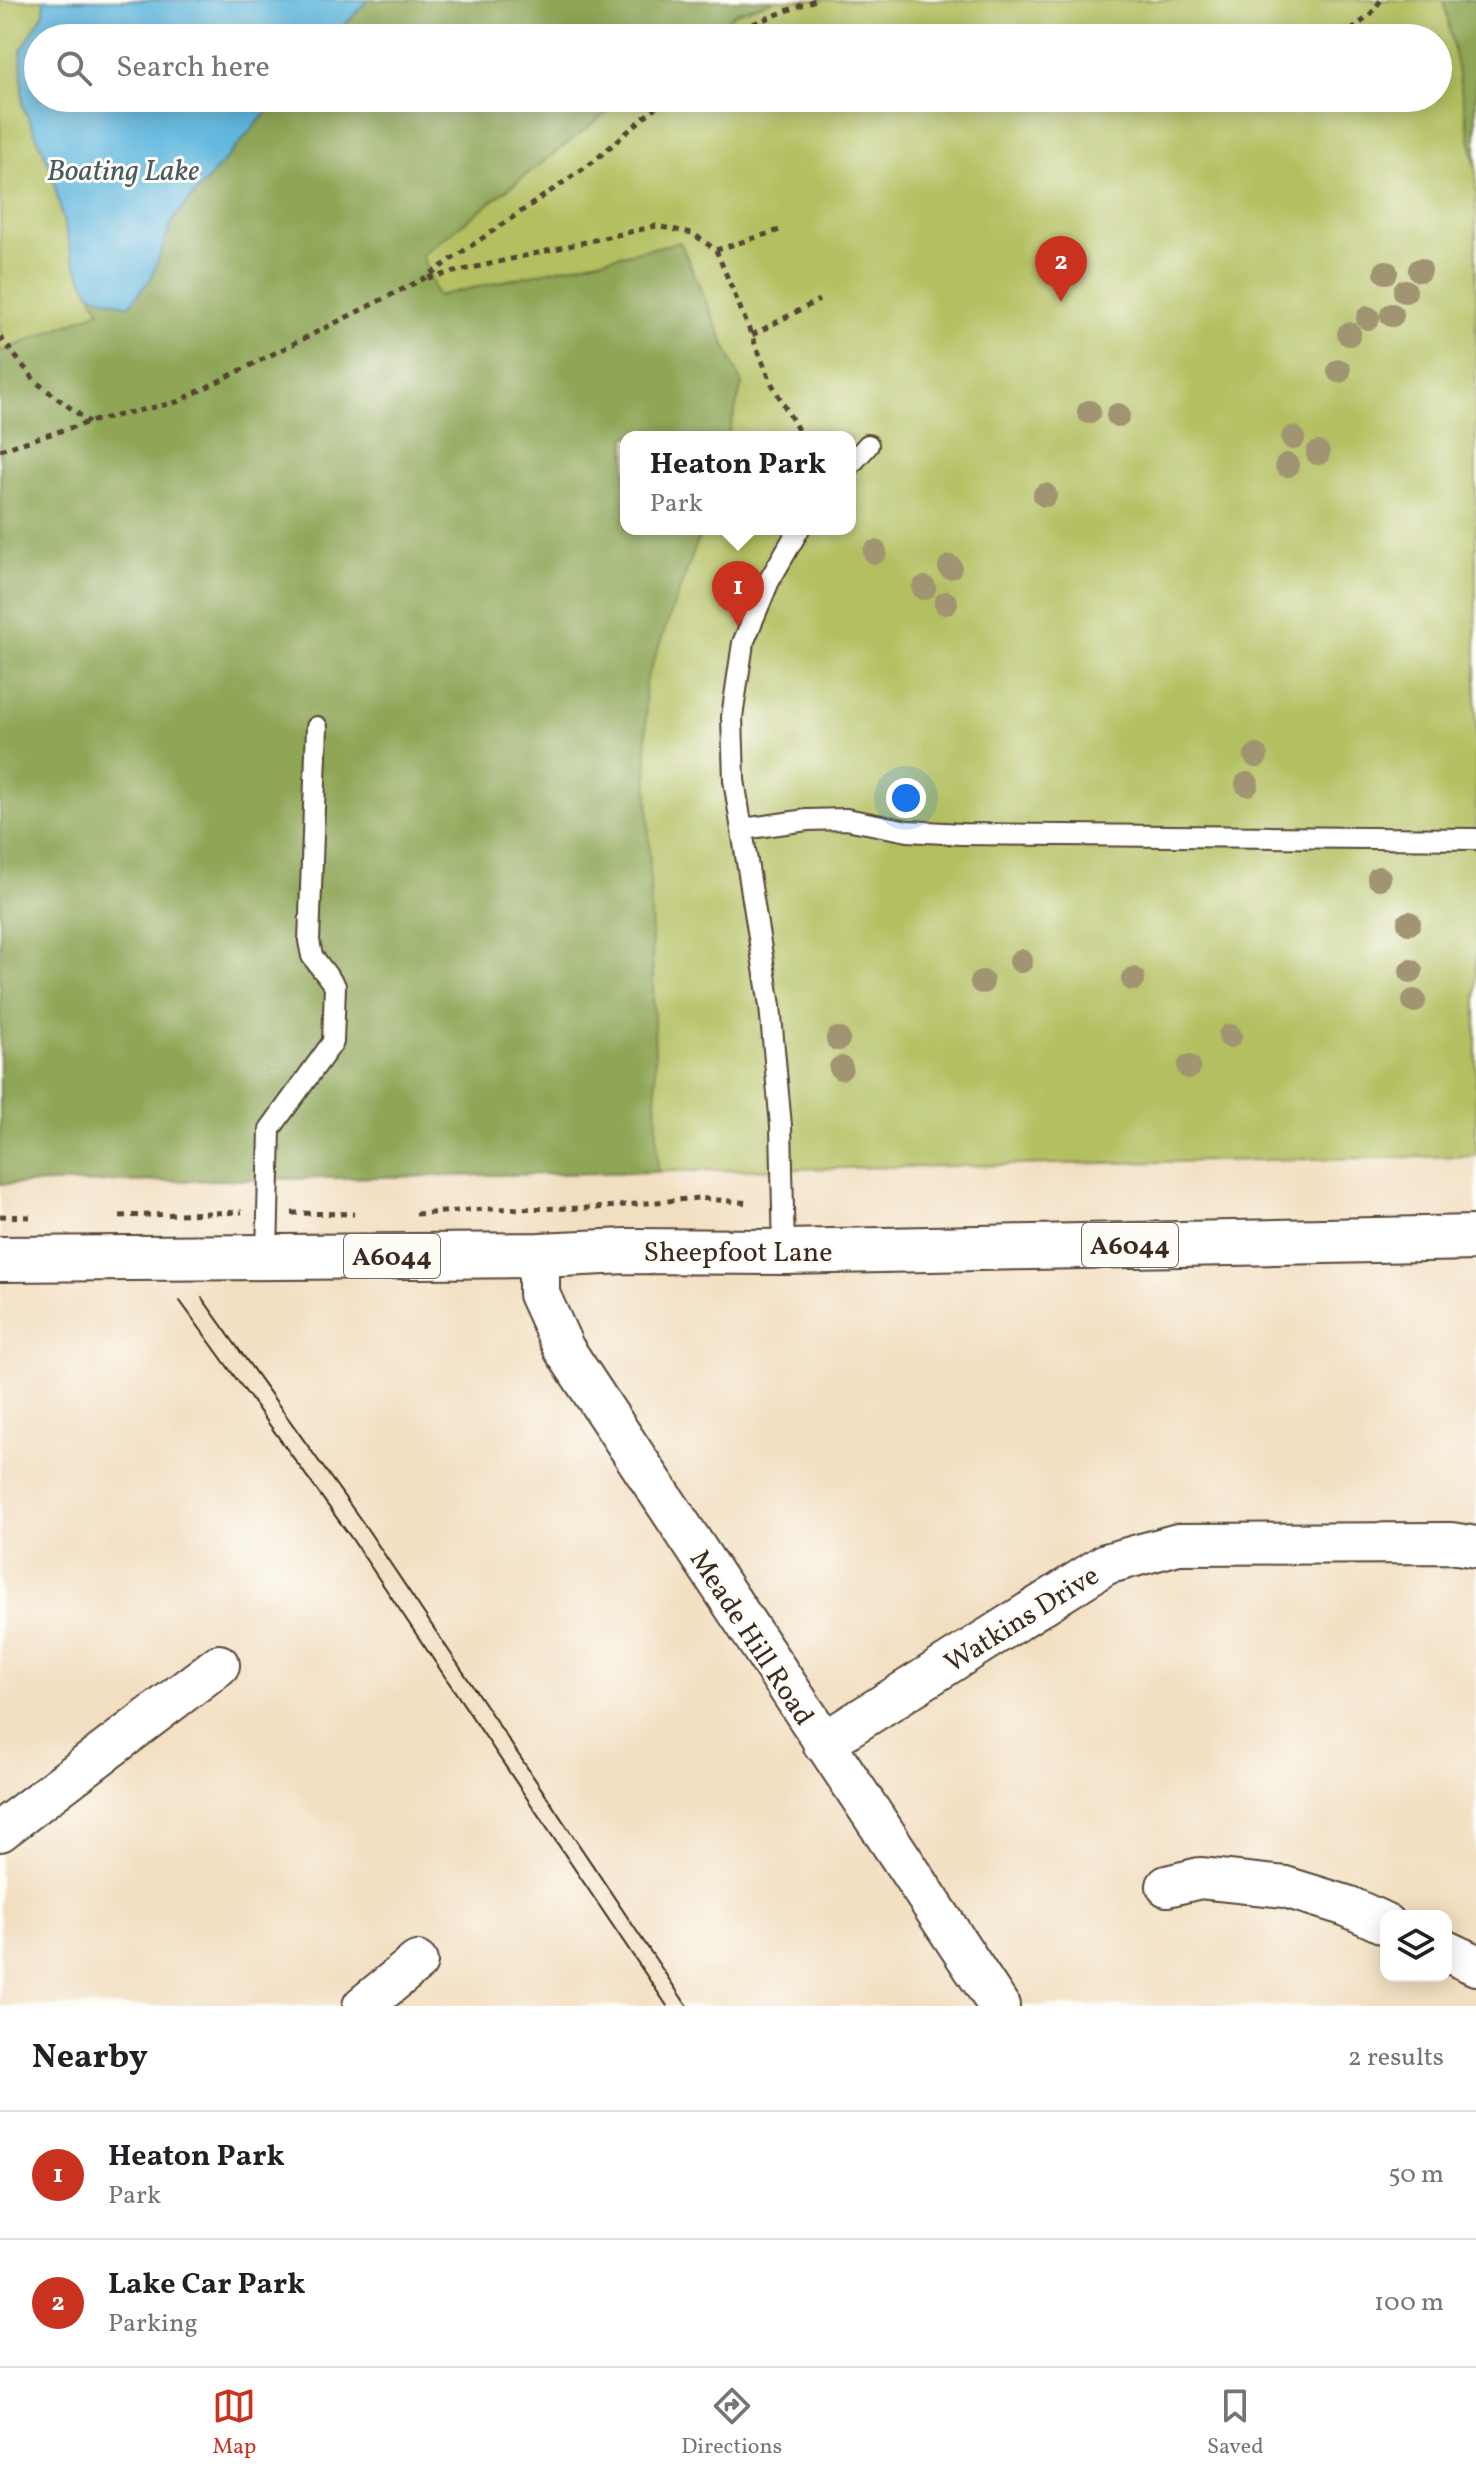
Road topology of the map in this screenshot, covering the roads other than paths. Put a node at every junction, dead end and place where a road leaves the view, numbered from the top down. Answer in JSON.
{"nodes":[{"id":1,"x":868,"y":445,"type":"dead end"},
{"id":2,"x":856,"y":458,"type":"edge"},
{"id":3,"x":796,"y":535,"type":"edge"},
{"id":4,"x":317,"y":727,"type":"dead end"},
{"id":5,"x":743,"y":829,"type":"junction"},
{"id":6,"x":1476,"y":839,"type":"edge"},
{"id":7,"x":1476,"y":1238,"type":"edge"},
{"id":8,"x":784,"y":1252,"type":"junction"},
{"id":9,"x":539,"y":1255,"type":"junction"},
{"id":10,"x":267,"y":1256,"type":"junction"},
{"id":11,"x":0,"y":1259,"type":"edge"},
{"id":12,"x":1476,"y":1547,"type":"edge"},
{"id":13,"x":219,"y":1665,"type":"dead end"},
{"id":14,"x":823,"y":1743,"type":"junction"},
{"id":15,"x":0,"y":1831,"type":"edge"},
{"id":16,"x":1167,"y":1886,"type":"dead end"},
{"id":17,"x":1380,"y":1921,"type":"edge"},
{"id":18,"x":1452,"y":1954,"type":"edge"},
{"id":19,"x":417,"y":1962,"type":"dead end"},
{"id":20,"x":1476,"y":1965,"type":"edge"},
{"id":21,"x":363,"y":2006,"type":"edge"},
{"id":22,"x":999,"y":2006,"type":"edge"}],
"edges":[{"from":1,"to":2,"type":"lane"},
{"from":3,"to":5,"type":"lane"},
{"from":4,"to":10,"type":"lane"},
{"from":5,"to":6,"type":"lane"},
{"from":5,"to":8,"type":"lane"},
{"from":7,"to":8,"type":"main road","name":"Sheepfoot Lane","number":"A6044"},
{"from":8,"to":9,"type":"main road","name":"Sheepfoot Lane","number":"A6044"},
{"from":9,"to":10,"type":"main road","name":"Sheepfoot Lane","number":"A6044"},
{"from":9,"to":14,"type":"street","name":"Meade Hill Road"},
{"from":10,"to":11,"type":"main road","name":"Sheepfoot Lane","number":"A6044"},
{"from":12,"to":14,"type":"street","name":"Watkins Drive"},
{"from":13,"to":15,"type":"street"},
{"from":14,"to":22,"type":"street","name":"Meade Hill Road"},
{"from":16,"to":17,"type":"street"},
{"from":18,"to":20,"type":"street"},
{"from":19,"to":21,"type":"street"}]}
